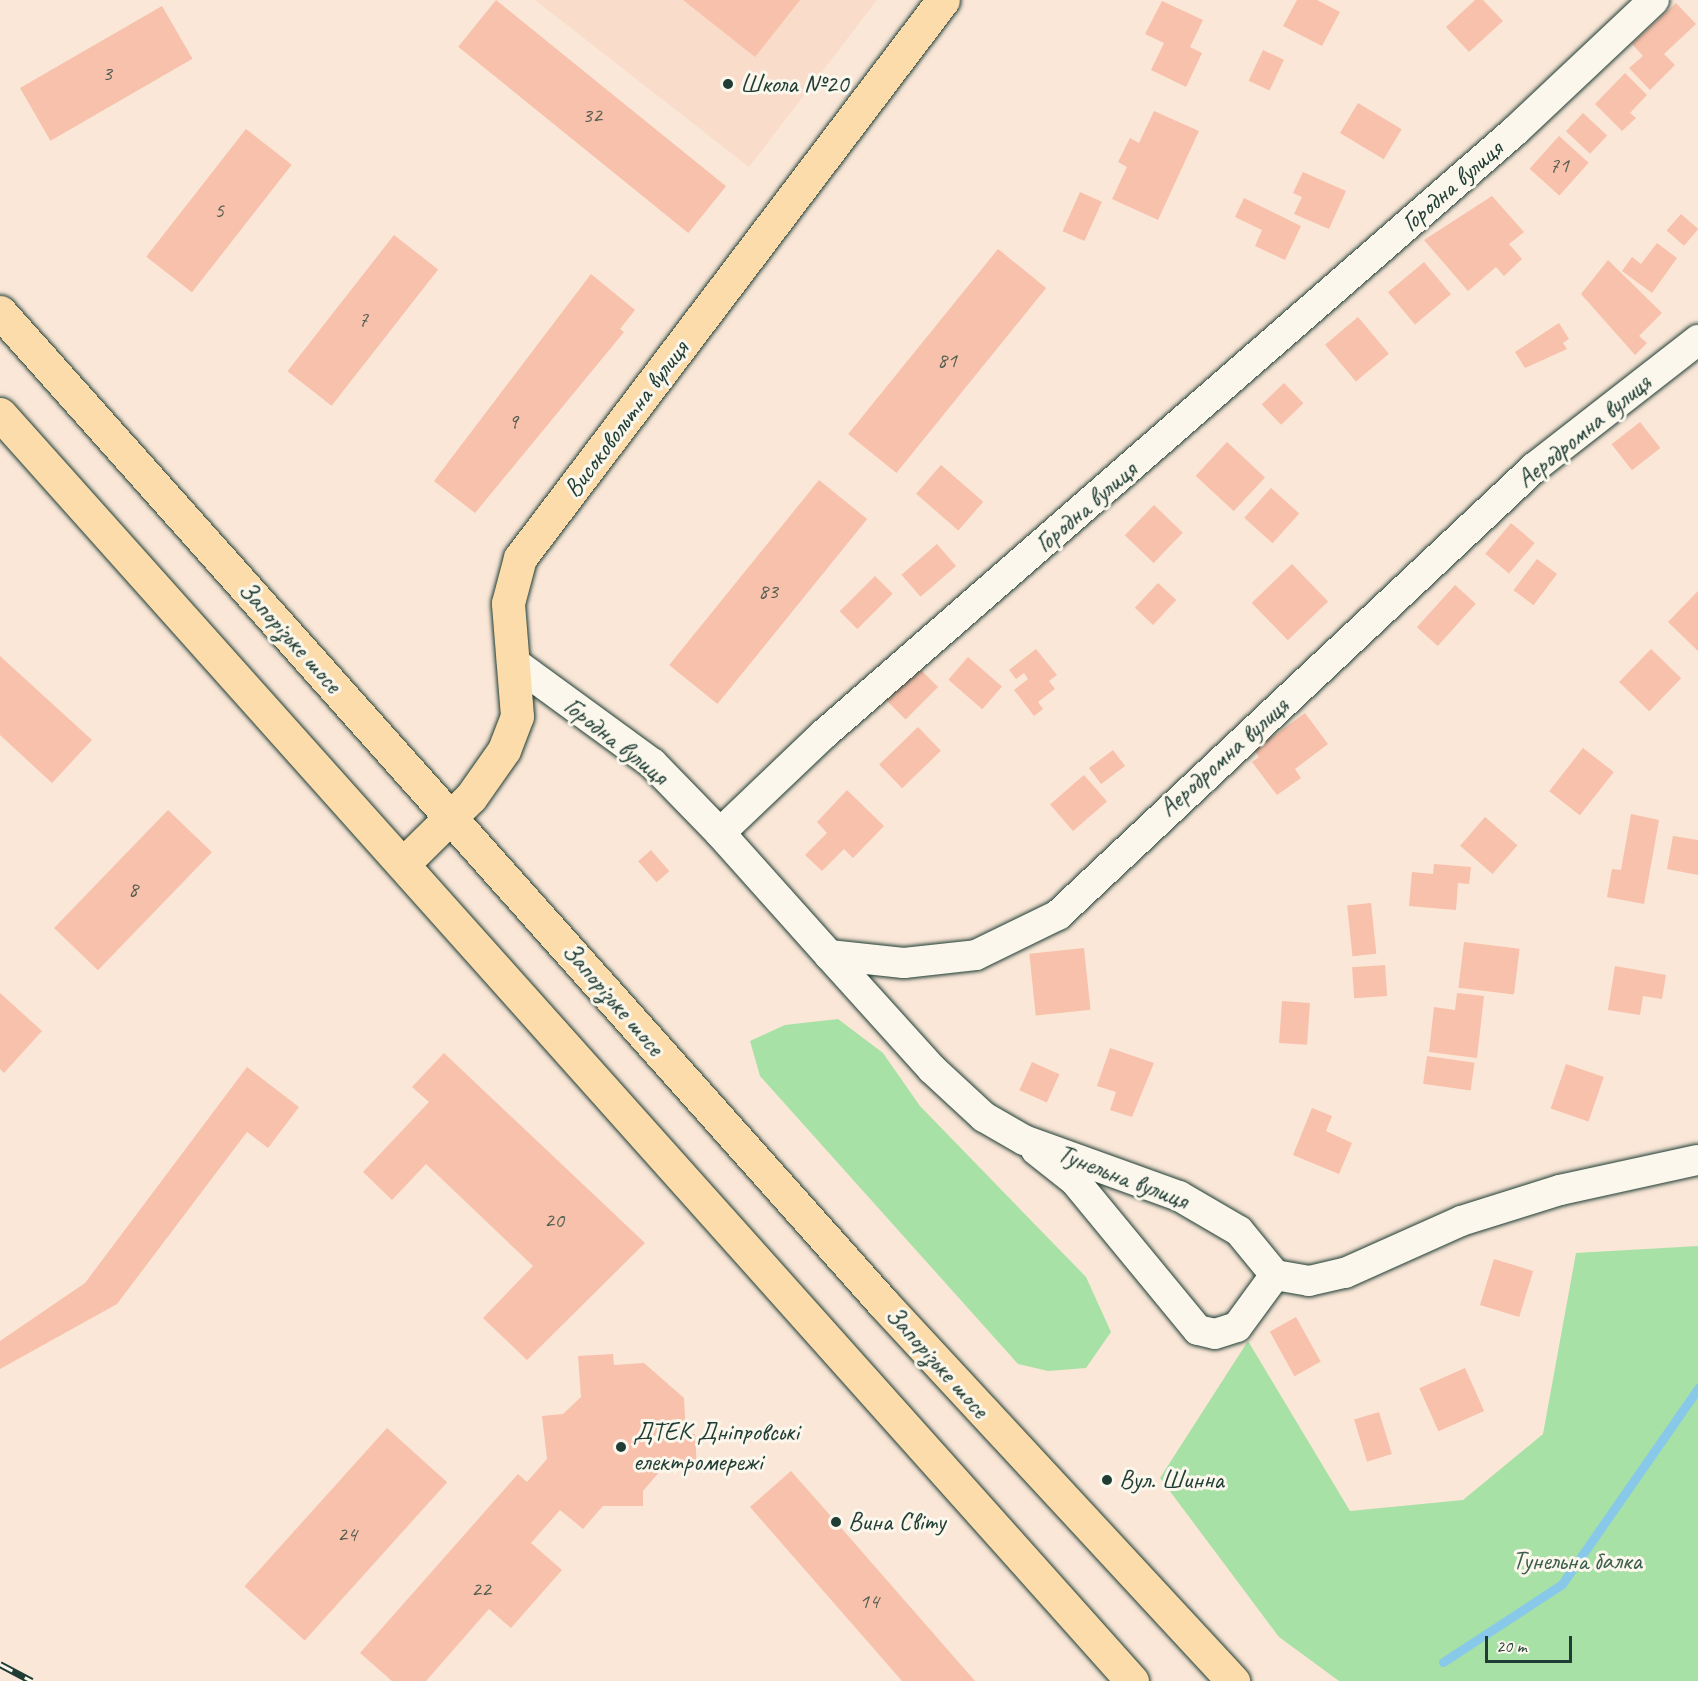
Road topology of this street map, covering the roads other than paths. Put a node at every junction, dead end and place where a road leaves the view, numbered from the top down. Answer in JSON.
{"nodes":[{"id":1,"x":942,"y":0,"type":"edge"},
{"id":2,"x":1654,"y":0,"type":"edge"},
{"id":3,"x":0,"y":312,"type":"edge"},
{"id":4,"x":1698,"y":340,"type":"edge"},
{"id":5,"x":0,"y":414,"type":"edge"},
{"id":6,"x":512,"y":661,"type":"junction"},
{"id":7,"x":452,"y":817,"type":"junction"},
{"id":8,"x":720,"y":833,"type":"junction"},
{"id":9,"x":403,"y":864,"type":"junction"},
{"id":10,"x":829,"y":955,"type":"junction"},
{"id":11,"x":1024,"y":1140,"type":"junction"},
{"id":12,"x":1698,"y":1160,"type":"edge"},
{"id":13,"x":1275,"y":1275,"type":"junction"},
{"id":14,"x":1132,"y":1681,"type":"edge"},
{"id":15,"x":1233,"y":1681,"type":"edge"}],
"edges":[{"from":1,"to":6,"type":"main road","name":"Високовольтна вулиця"},
{"from":2,"to":8,"type":"street","name":"Городна вулиця"},
{"from":3,"to":7,"type":"main road","name":"Запорізьке шосе"},
{"from":4,"to":10,"type":"street","name":"Аеродромна вулиця"},
{"from":5,"to":9,"type":"main road"},
{"from":6,"to":7,"type":"main road","name":"Високовольтна вулиця"},
{"from":6,"to":8,"type":"street","name":"Городна вулиця"},
{"from":7,"to":9,"type":"main road","name":"Високовольтна вулиця"},
{"from":7,"to":15,"type":"main road","name":"Запорізьке шосе"},
{"from":8,"to":10,"type":"street"},
{"from":9,"to":14,"type":"main road"},
{"from":10,"to":11,"type":"street","name":"Тунельна вулиця"},
{"from":11,"to":13,"type":"street","name":"Тунельна вулиця"},
{"from":11,"to":13,"type":"street"},
{"from":12,"to":13,"type":"street"}]}
